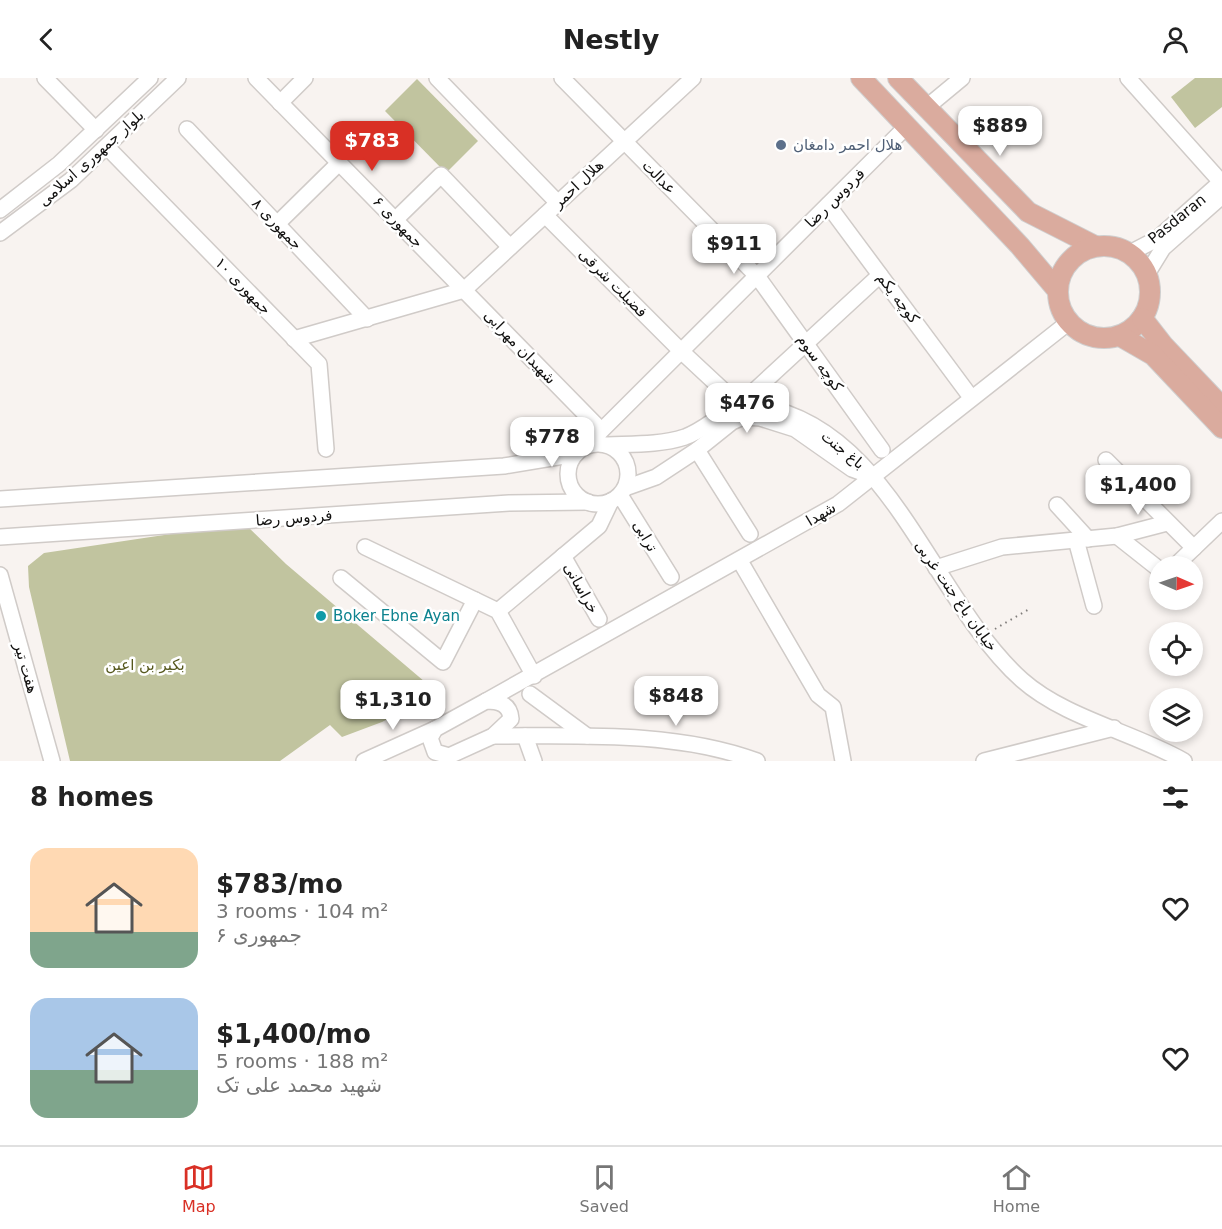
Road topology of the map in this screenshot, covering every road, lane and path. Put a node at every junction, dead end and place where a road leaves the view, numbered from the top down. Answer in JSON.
{"nodes":[{"id":1,"x":45,"y":78,"type":"edge"},
{"id":2,"x":150,"y":78,"type":"edge"},
{"id":3,"x":178,"y":78,"type":"edge"},
{"id":4,"x":256,"y":78,"type":"edge"},
{"id":5,"x":305,"y":78,"type":"edge"},
{"id":6,"x":438,"y":78,"type":"edge"},
{"id":7,"x":562,"y":78,"type":"edge"},
{"id":8,"x":693,"y":78,"type":"edge"},
{"id":9,"x":861,"y":78,"type":"edge"},
{"id":10,"x":898,"y":78,"type":"edge"},
{"id":11,"x":962,"y":78,"type":"edge"},
{"id":12,"x":1128,"y":78,"type":"edge"},
{"id":13,"x":280,"y":103,"type":"junction"},
{"id":14,"x":927,"y":107,"type":"junction"},
{"id":15,"x":907,"y":126,"type":"junction"},
{"id":16,"x":187,"y":129,"type":"dead end"},
{"id":17,"x":96,"y":130,"type":"junction"},
{"id":18,"x":624,"y":141,"type":"junction"},
{"id":19,"x":106,"y":147,"type":"junction"},
{"id":20,"x":339,"y":163,"type":"junction"},
{"id":21,"x":1222,"y":182,"type":"edge"},
{"id":22,"x":1221,"y":198,"type":"edge"},
{"id":23,"x":558,"y":203,"type":"junction"},
{"id":24,"x":828,"y":205,"type":"junction"},
{"id":25,"x":0,"y":212,"type":"edge"},
{"id":26,"x":545,"y":215,"type":"junction"},
{"id":27,"x":395,"y":220,"type":"junction"},
{"id":28,"x":277,"y":224,"type":"junction"},
{"id":29,"x":4,"y":230,"type":"edge"},
{"id":30,"x":1095,"y":246,"type":"junction"},
{"id":31,"x":510,"y":247,"type":"junction"},
{"id":32,"x":1130,"y":253,"type":"junction"},
{"id":33,"x":1147,"y":274,"type":"junction"},
{"id":34,"x":880,"y":275,"type":"junction"},
{"id":35,"x":757,"y":276,"type":"junction"},
{"id":36,"x":464,"y":290,"type":"junction"},
{"id":37,"x":1058,"y":291,"type":"junction"},
{"id":38,"x":1142,"y":318,"type":"junction"},
{"id":39,"x":367,"y":319,"type":"junction"},
{"id":40,"x":1069,"y":322,"type":"junction"},
{"id":41,"x":1120,"y":336,"type":"junction"},
{"id":42,"x":294,"y":339,"type":"junction"},
{"id":43,"x":806,"y":344,"type":"junction"},
{"id":44,"x":681,"y":351,"type":"junction"},
{"id":45,"x":1167,"y":359,"type":"junction"},
{"id":46,"x":967,"y":392,"type":"dead end"},
{"id":47,"x":739,"y":405,"type":"junction"},
{"id":48,"x":1222,"y":406,"type":"edge"},
{"id":49,"x":1222,"y":428,"type":"edge"},
{"id":50,"x":602,"y":430,"type":"junction"},
{"id":51,"x":608,"y":445,"type":"junction"},
{"id":52,"x":326,"y":449,"type":"dead end"},
{"id":53,"x":580,"y":450,"type":"junction"},
{"id":54,"x":697,"y":450,"type":"junction"},
{"id":55,"x":882,"y":450,"type":"dead end"},
{"id":56,"x":1106,"y":460,"type":"dead end"},
{"id":57,"x":874,"y":477,"type":"junction"},
{"id":58,"x":619,"y":495,"type":"junction"},
{"id":59,"x":0,"y":499,"type":"edge"},
{"id":60,"x":588,"y":502,"type":"junction"},
{"id":61,"x":1057,"y":505,"type":"dead end"},
{"id":62,"x":1222,"y":520,"type":"edge"},
{"id":63,"x":1167,"y":523,"type":"junction"},
{"id":64,"x":750,"y":534,"type":"dead end"},
{"id":65,"x":1117,"y":536,"type":"junction"},
{"id":66,"x":0,"y":537,"type":"edge"},
{"id":67,"x":1082,"y":540,"type":"junction"},
{"id":68,"x":365,"y":547,"type":"dead end"},
{"id":69,"x":1194,"y":548,"type":"junction"},
{"id":70,"x":563,"y":556,"type":"junction"},
{"id":71,"x":1186,"y":556,"type":"edge"},
{"id":72,"x":740,"y":561,"type":"junction"},
{"id":73,"x":1149,"y":561,"type":"edge"},
{"id":74,"x":936,"y":568,"type":"junction"},
{"id":75,"x":0,"y":574,"type":"edge"},
{"id":76,"x":671,"y":577,"type":"dead end"},
{"id":77,"x":341,"y":578,"type":"dead end"},
{"id":78,"x":476,"y":600,"type":"junction"},
{"id":79,"x":1094,"y":606,"type":"dead end"},
{"id":80,"x":1031,"y":608,"type":"dead end"},
{"id":81,"x":498,"y":611,"type":"junction"},
{"id":82,"x":599,"y":620,"type":"dead end"},
{"id":83,"x":982,"y":636,"type":"junction"},
{"id":84,"x":549,"y":668,"type":"junction"},
{"id":85,"x":534,"y":676,"type":"junction"},
{"id":86,"x":530,"y":694,"type":"junction"},
{"id":87,"x":486,"y":701,"type":"junction"},
{"id":88,"x":511,"y":719,"type":"junction"},
{"id":89,"x":1114,"y":728,"type":"junction"},
{"id":90,"x":435,"y":729,"type":"junction"},
{"id":91,"x":493,"y":736,"type":"junction"},
{"id":92,"x":525,"y":736,"type":"junction"},
{"id":93,"x":586,"y":736,"type":"junction"},
{"id":94,"x":445,"y":759,"type":"edge"},
{"id":95,"x":52,"y":761,"type":"edge"},
{"id":96,"x":364,"y":761,"type":"edge"},
{"id":97,"x":534,"y":761,"type":"edge"},
{"id":98,"x":757,"y":761,"type":"edge"},
{"id":99,"x":843,"y":761,"type":"edge"},
{"id":100,"x":984,"y":761,"type":"edge"},
{"id":101,"x":1184,"y":761,"type":"edge"}],
"edges":[{"from":1,"to":17,"type":"street"},
{"from":2,"to":17,"type":"street","name":"بلوار جمهوری اسلامی"},
{"from":3,"to":19,"type":"street","name":"بلوار جمهوری اسلامی"},
{"from":4,"to":13,"type":"street","name":"جمهوری ۶"},
{"from":5,"to":13,"type":"street"},
{"from":6,"to":23,"type":"street"},
{"from":7,"to":18,"type":"street","name":"عدالت"},
{"from":8,"to":18,"type":"street","name":"هلال احمر"},
{"from":9,"to":15,"type":"main road"},
{"from":10,"to":14,"type":"main road"},
{"from":11,"to":14,"type":"street"},
{"from":12,"to":21,"type":"street"},
{"from":13,"to":20,"type":"street","name":"جمهوری ۶"},
{"from":14,"to":30,"type":"main road"},
{"from":15,"to":24,"type":"street","name":"فردوس رضا"},
{"from":15,"to":37,"type":"main road"},
{"from":16,"to":28,"type":"street","name":"جمهوری ۸"},
{"from":17,"to":25,"type":"street","name":"بلوار جمهوری اسلامی"},
{"from":18,"to":23,"type":"street","name":"هلال احمر"},
{"from":18,"to":35,"type":"street","name":"عدالت"},
{"from":19,"to":29,"type":"street","name":"بلوار جمهوری اسلامی"},
{"from":19,"to":42,"type":"street","name":"جمهوری ۱۰"},
{"from":20,"to":27,"type":"street","name":"جمهوری ۶"},
{"from":20,"to":28,"type":"street"},
{"from":21,"to":32,"type":"street","name":"Pasdaran"},
{"from":22,"to":33,"type":"street","name":"Pasdaran"},
{"from":23,"to":26,"type":"street","name":"هلال احمر"},
{"from":24,"to":34,"type":"street","name":"کوچه یکم"},
{"from":24,"to":35,"type":"street","name":"فردوس رضا"},
{"from":25,"to":29,"type":"street"},
{"from":26,"to":31,"type":"street","name":"هلال احمر"},
{"from":26,"to":44,"type":"street","name":"فضیلت شرقی"},
{"from":27,"to":31,"type":"street"},
{"from":27,"to":36,"type":"street","name":"جمهوری ۶"},
{"from":28,"to":39,"type":"street","name":"جمهوری ۸"},
{"from":30,"to":32,"type":"main road"},
{"from":30,"to":37,"type":"main road"},
{"from":31,"to":36,"type":"street","name":"هلال احمر"},
{"from":32,"to":33,"type":"main road"},
{"from":33,"to":38,"type":"main road"},
{"from":34,"to":43,"type":"street"},
{"from":34,"to":46,"type":"street","name":"کوچه یکم"},
{"from":35,"to":43,"type":"street","name":"کوچه سوم"},
{"from":35,"to":44,"type":"street","name":"فردوس رضا"},
{"from":36,"to":39,"type":"street"},
{"from":36,"to":50,"type":"street","name":"شهیدان مهرابی"},
{"from":37,"to":40,"type":"main road"},
{"from":38,"to":41,"type":"main road"},
{"from":38,"to":45,"type":"main road"},
{"from":39,"to":42,"type":"street"},
{"from":40,"to":41,"type":"main road"},
{"from":40,"to":57,"type":"street","name":"شهدا"},
{"from":41,"to":45,"type":"main road"},
{"from":42,"to":52,"type":"street","name":"جمهوری ۱۰"},
{"from":43,"to":47,"type":"street"},
{"from":43,"to":55,"type":"street","name":"کوچه سوم"},
{"from":44,"to":47,"type":"street","name":"فضیلت شرقی"},
{"from":44,"to":50,"type":"street","name":"فردوس رضا"},
{"from":45,"to":48,"type":"main road"},
{"from":45,"to":49,"type":"main road"},
{"from":47,"to":51,"type":"street"},
{"from":47,"to":57,"type":"street","name":"باغ جنت"},
{"from":50,"to":53,"type":"street","name":"فردوس رضا"},
{"from":51,"to":53,"type":"street"},
{"from":51,"to":58,"type":"street"},
{"from":53,"to":59,"type":"street"},
{"from":53,"to":60,"type":"street"},
{"from":54,"to":57,"type":"street","name":"باغ جنت"},
{"from":54,"to":58,"type":"street","name":"باغ جنت"},
{"from":54,"to":64,"type":"street"},
{"from":56,"to":63,"type":"street"},
{"from":57,"to":72,"type":"street","name":"شهدا"},
{"from":57,"to":74,"type":"street","name":"خیابان باغ جنت غربی"},
{"from":58,"to":60,"type":"street"},
{"from":58,"to":70,"type":"street"},
{"from":58,"to":76,"type":"street","name":"ترابی"},
{"from":60,"to":66,"type":"street","name":"فردوس رضا"},
{"from":61,"to":67,"type":"street"},
{"from":62,"to":69,"type":"street"},
{"from":63,"to":65,"type":"street"},
{"from":63,"to":69,"type":"street"},
{"from":65,"to":67,"type":"street"},
{"from":65,"to":73,"type":"street"},
{"from":67,"to":74,"type":"street"},
{"from":67,"to":79,"type":"street"},
{"from":68,"to":78,"type":"street"},
{"from":69,"to":71,"type":"street"},
{"from":70,"to":81,"type":"street"},
{"from":70,"to":82,"type":"street","name":"خراسانی"},
{"from":72,"to":84,"type":"street","name":"شهدا"},
{"from":72,"to":99,"type":"street"},
{"from":74,"to":83,"type":"street","name":"خیابان باغ جنت غربی"},
{"from":75,"to":95,"type":"street","name":"هفت تیر"},
{"from":77,"to":78,"type":"street"},
{"from":78,"to":81,"type":"street"},
{"from":80,"to":83,"type":"path"},
{"from":81,"to":85,"type":"street"},
{"from":83,"to":89,"type":"street","name":"خیابان باغ جنت غربی"},
{"from":84,"to":85,"type":"street","name":"شهدا"},
{"from":84,"to":86,"type":"street","name":"شهدا"},
{"from":85,"to":87,"type":"street","name":"شهدا"},
{"from":86,"to":88,"type":"street","name":"شهدا"},
{"from":86,"to":93,"type":"street"},
{"from":87,"to":88,"type":"street"},
{"from":87,"to":90,"type":"street","name":"شهدا"},
{"from":88,"to":91,"type":"street","name":"شهدا"},
{"from":89,"to":100,"type":"street"},
{"from":89,"to":101,"type":"street","name":"خیابان باغ جنت غربی"},
{"from":90,"to":94,"type":"street"},
{"from":90,"to":96,"type":"street"},
{"from":91,"to":92,"type":"street"},
{"from":91,"to":94,"type":"street"},
{"from":92,"to":93,"type":"street"},
{"from":92,"to":97,"type":"street"},
{"from":93,"to":98,"type":"street"}]}
